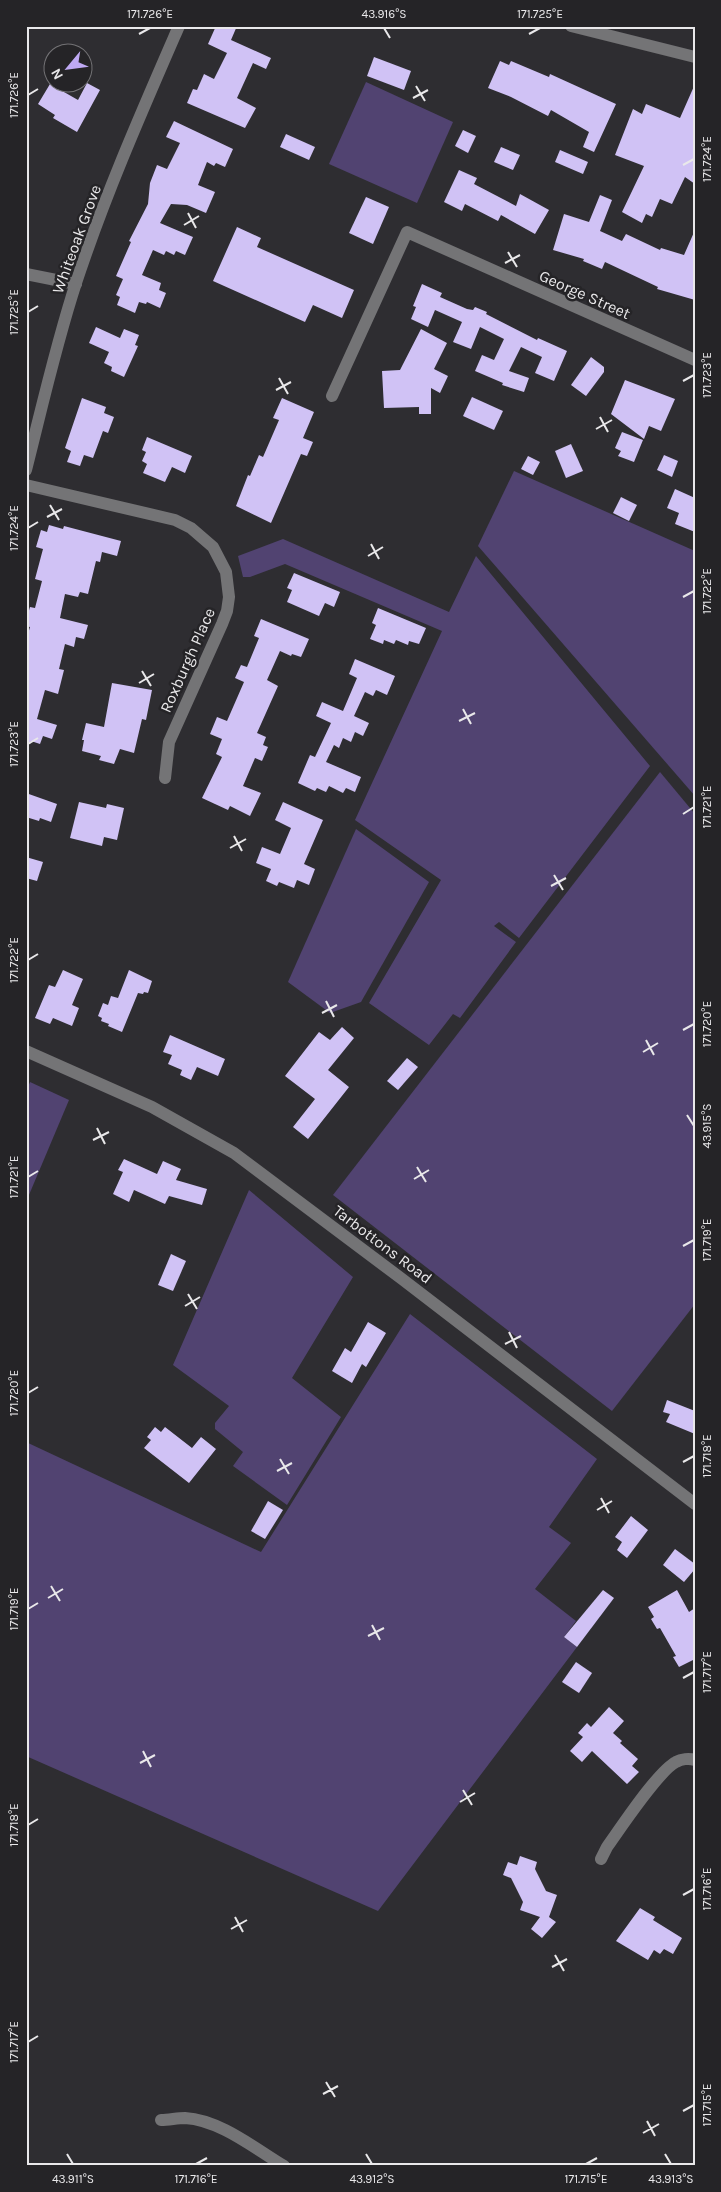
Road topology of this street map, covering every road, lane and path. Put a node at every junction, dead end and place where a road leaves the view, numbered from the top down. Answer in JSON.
{"nodes":[{"id":1,"x":180,"y":26,"type":"edge"},
{"id":2,"x":571,"y":26,"type":"edge"},
{"id":3,"x":695,"y":57,"type":"edge"},
{"id":4,"x":26,"y":274,"type":"edge"},
{"id":5,"x":76,"y":284,"type":"junction"},
{"id":6,"x":695,"y":360,"type":"edge"},
{"id":7,"x":332,"y":396,"type":"dead end"},
{"id":8,"x":26,"y":470,"type":"edge"},
{"id":9,"x":26,"y":485,"type":"edge"},
{"id":10,"x":166,"y":778,"type":"dead end"},
{"id":11,"x":27,"y":1054,"type":"edge"},
{"id":12,"x":695,"y":1504,"type":"edge"},
{"id":13,"x":695,"y":1760,"type":"edge"},
{"id":14,"x":601,"y":1859,"type":"dead end"},
{"id":15,"x":161,"y":2120,"type":"dead end"},
{"id":16,"x":284,"y":2166,"type":"edge"}],
"edges":[{"from":1,"to":5,"type":"street","name":"Whiteoak Grove"},
{"from":2,"to":3,"type":"street"},
{"from":4,"to":5,"type":"street"},
{"from":5,"to":8,"type":"street","name":"Whiteoak Grove"},
{"from":6,"to":7,"type":"street","name":"George Street"},
{"from":9,"to":10,"type":"street","name":"Roxburgh Place"},
{"from":11,"to":12,"type":"street","name":"Tarbottons Road"},
{"from":13,"to":14,"type":"street"},
{"from":15,"to":16,"type":"street"}]}
